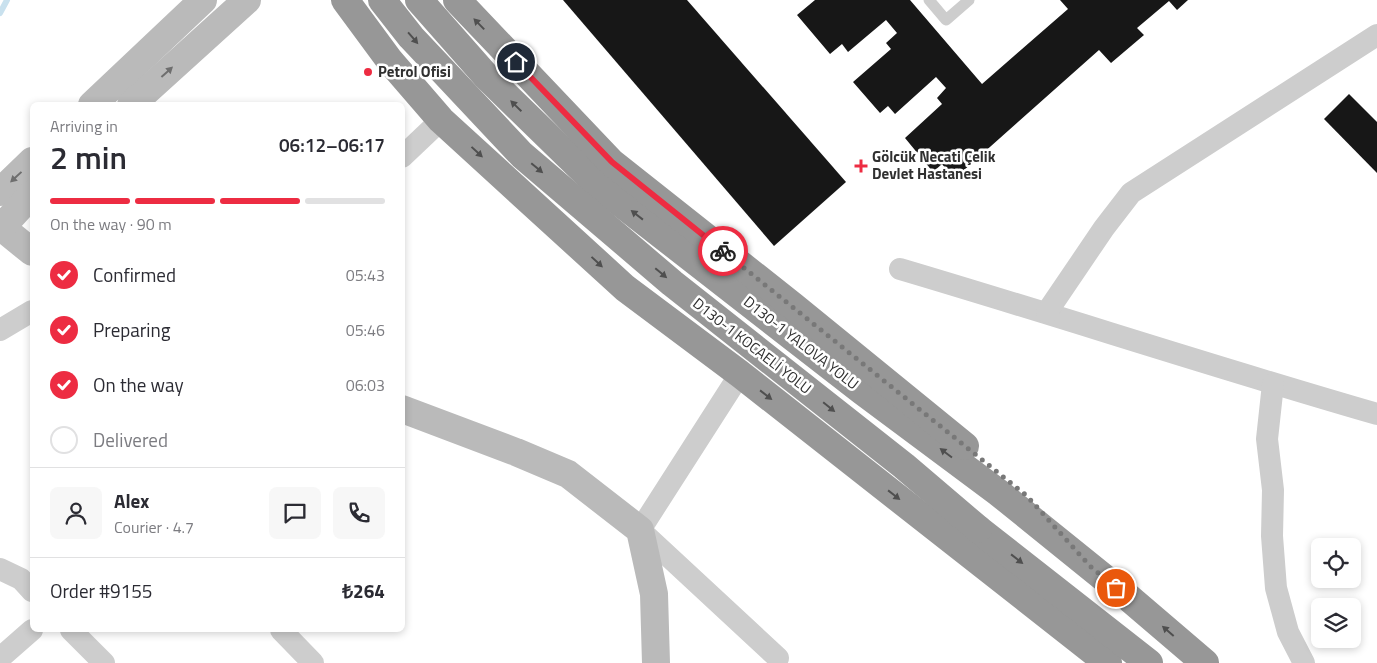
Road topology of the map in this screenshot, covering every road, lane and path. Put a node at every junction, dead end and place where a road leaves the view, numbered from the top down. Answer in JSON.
{"nodes":[{"id":1,"x":204,"y":0,"type":"edge"},
{"id":2,"x":247,"y":0,"type":"edge"},
{"id":3,"x":345,"y":0,"type":"edge"},
{"id":4,"x":382,"y":0,"type":"edge"},
{"id":5,"x":390,"y":0,"type":"edge"},
{"id":6,"x":419,"y":0,"type":"edge"},
{"id":7,"x":457,"y":0,"type":"edge"},
{"id":8,"x":929,"y":0,"type":"edge"},
{"id":9,"x":969,"y":0,"type":"edge"},
{"id":10,"x":1377,"y":35,"type":"edge"},
{"id":11,"x":376,"y":41,"type":"junction"},
{"id":12,"x":95,"y":102,"type":"edge"},
{"id":13,"x":134,"y":102,"type":"edge"},
{"id":14,"x":442,"y":120,"type":"junction"},
{"id":15,"x":405,"y":154,"type":"edge"},
{"id":16,"x":30,"y":163,"type":"edge"},
{"id":17,"x":0,"y":192,"type":"edge"},
{"id":18,"x":30,"y":196,"type":"edge"},
{"id":19,"x":0,"y":227,"type":"edge"},
{"id":20,"x":30,"y":250,"type":"edge"},
{"id":21,"x":900,"y":269,"type":"dead end"},
{"id":22,"x":30,"y":311,"type":"edge"},
{"id":23,"x":1047,"y":312,"type":"junction"},
{"id":24,"x":0,"y":330,"type":"edge"},
{"id":25,"x":740,"y":374,"type":"junction"},
{"id":26,"x":1273,"y":384,"type":"junction"},
{"id":27,"x":405,"y":411,"type":"edge"},
{"id":28,"x":1377,"y":414,"type":"edge"},
{"id":29,"x":640,"y":530,"type":"junction"},
{"id":30,"x":1090,"y":566,"type":"junction"},
{"id":31,"x":0,"y":569,"type":"edge"},
{"id":32,"x":29,"y":580,"type":"edge"},
{"id":33,"x":30,"y":632,"type":"edge"},
{"id":34,"x":73,"y":632,"type":"edge"},
{"id":35,"x":284,"y":632,"type":"edge"},
{"id":36,"x":0,"y":658,"type":"edge"},
{"id":37,"x":778,"y":658,"type":"dead end"},
{"id":38,"x":104,"y":663,"type":"edge"},
{"id":39,"x":313,"y":663,"type":"edge"},
{"id":40,"x":656,"y":663,"type":"edge"},
{"id":41,"x":1108,"y":663,"type":"edge"},
{"id":42,"x":1149,"y":663,"type":"edge"},
{"id":43,"x":1205,"y":663,"type":"edge"},
{"id":44,"x":1304,"y":663,"type":"edge"}],
"edges":[{"from":1,"to":12,"type":"street"},
{"from":13,"to":2,"type":"street","one_way":true},
{"from":3,"to":11,"type":"highway"},
{"from":4,"to":42,"type":"highway","name":"D130-1 KOCAELİ YOLU","one_way":true,"bridge":true},
{"from":5,"to":11,"type":"highway"},
{"from":30,"to":6,"type":"highway","name":"D130-1 YALOVA YOLU","one_way":true},
{"from":30,"to":7,"type":"highway","one_way":true},
{"from":8,"to":9,"type":"lane"},
{"from":10,"to":23,"type":"street"},
{"from":11,"to":14,"type":"highway"},
{"from":14,"to":15,"type":"street"},
{"from":14,"to":25,"type":"highway","one_way":true},
{"from":16,"to":17,"type":"street","one_way":true},
{"from":18,"to":19,"type":"street"},
{"from":19,"to":20,"type":"street"},
{"from":21,"to":23,"type":"street"},
{"from":22,"to":24,"type":"street"},
{"from":23,"to":26,"type":"street"},
{"from":25,"to":29,"type":"street"},
{"from":25,"to":41,"type":"highway","one_way":true},
{"from":26,"to":28,"type":"street"},
{"from":26,"to":44,"type":"street"},
{"from":27,"to":29,"type":"street"},
{"from":29,"to":37,"type":"street"},
{"from":29,"to":40,"type":"street"},
{"from":43,"to":30,"type":"highway","name":"D130-1 YALOVA YOLU","one_way":true},
{"from":31,"to":32,"type":"street"},
{"from":33,"to":36,"type":"street"},
{"from":34,"to":38,"type":"street"},
{"from":35,"to":39,"type":"street"}]}
